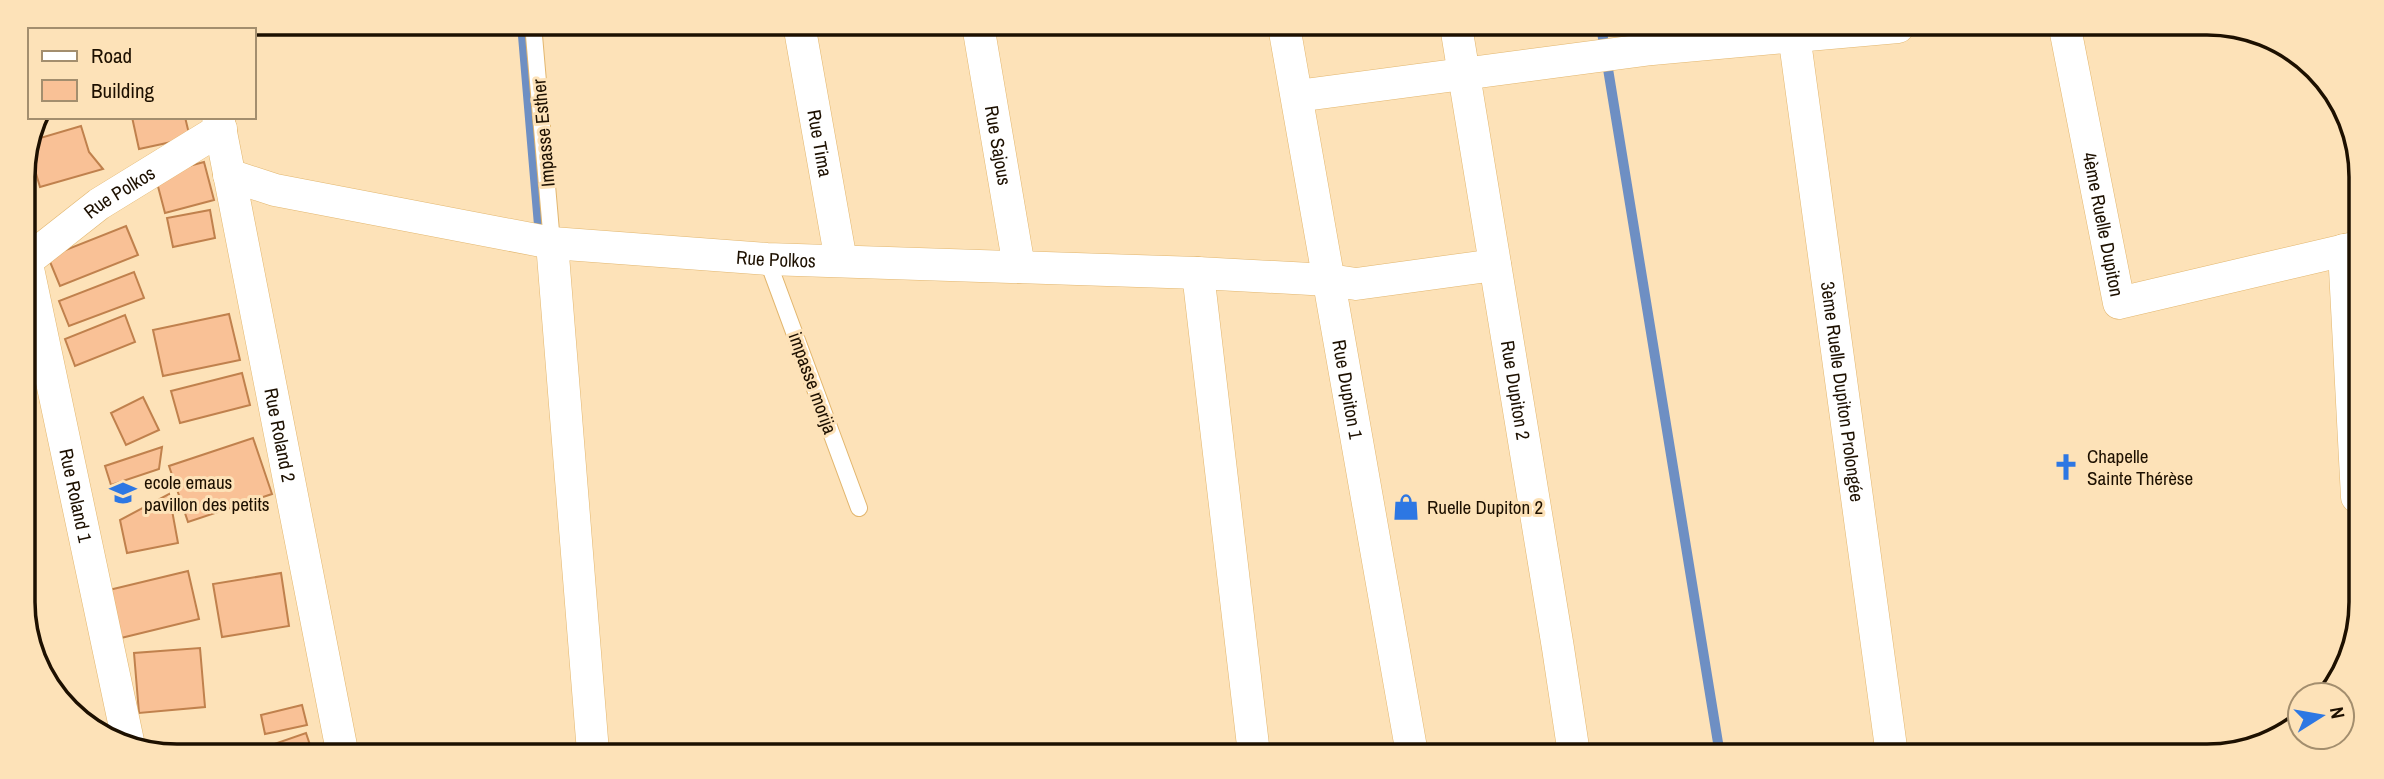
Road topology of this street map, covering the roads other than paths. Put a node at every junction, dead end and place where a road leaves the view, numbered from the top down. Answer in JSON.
{"nodes":[{"id":1,"x":534,"y":35,"type":"edge"},
{"id":2,"x":801,"y":35,"type":"edge"},
{"id":3,"x":980,"y":35,"type":"edge"},
{"id":4,"x":1286,"y":35,"type":"edge"},
{"id":5,"x":1458,"y":35,"type":"edge"},
{"id":6,"x":1762,"y":35,"type":"edge"},
{"id":7,"x":1795,"y":35,"type":"edge"},
{"id":8,"x":2066,"y":35,"type":"edge"},
{"id":9,"x":1464,"y":72,"type":"junction"},
{"id":10,"x":1297,"y":96,"type":"junction"},
{"id":11,"x":219,"y":123,"type":"edge"},
{"id":12,"x":229,"y":175,"type":"junction"},
{"id":13,"x":543,"y":241,"type":"junction"},
{"id":14,"x":2349,"y":248,"type":"edge"},
{"id":15,"x":35,"y":249,"type":"edge"},
{"id":16,"x":767,"y":258,"type":"junction"},
{"id":17,"x":841,"y":261,"type":"junction"},
{"id":18,"x":1495,"y":265,"type":"junction"},
{"id":19,"x":1019,"y":267,"type":"junction"},
{"id":20,"x":1198,"y":273,"type":"junction"},
{"id":21,"x":1329,"y":280,"type":"junction"},
{"id":22,"x":35,"y":303,"type":"edge"},
{"id":23,"x":859,"y":508,"type":"dead end"},
{"id":24,"x":127,"y":734,"type":"edge"},
{"id":25,"x":341,"y":744,"type":"edge"},
{"id":26,"x":592,"y":744,"type":"edge"},
{"id":27,"x":1253,"y":744,"type":"edge"},
{"id":28,"x":1410,"y":744,"type":"edge"},
{"id":29,"x":1572,"y":744,"type":"edge"},
{"id":30,"x":1891,"y":744,"type":"edge"}],
"edges":[{"from":1,"to":13,"type":"lane","name":"Impasse Esther"},
{"from":2,"to":17,"type":"street","name":"Rue Tima"},
{"from":3,"to":19,"type":"street","name":"Rue Sajous"},
{"from":4,"to":10,"type":"street","name":"Rue Dupiton 1"},
{"from":5,"to":9,"type":"street","name":"Rue Dupiton 2"},
{"from":6,"to":9,"type":"street"},
{"from":7,"to":30,"type":"street","name":"3ème Ruelle Dupiton Prolongée"},
{"from":8,"to":14,"type":"street","name":"4ème Ruelle Dupiton"},
{"from":9,"to":10,"type":"street"},
{"from":9,"to":18,"type":"street","name":"Rue Dupiton 2"},
{"from":10,"to":21,"type":"street","name":"Rue Dupiton 1"},
{"from":11,"to":12,"type":"street","name":"Rue Roland 2"},
{"from":11,"to":15,"type":"street","name":"Rue Polkos"},
{"from":12,"to":13,"type":"street","name":"Rue Polkos"},
{"from":12,"to":25,"type":"street","name":"Rue Roland 2"},
{"from":13,"to":16,"type":"street","name":"Rue Polkos"},
{"from":13,"to":26,"type":"street"},
{"from":16,"to":17,"type":"street","name":"Rue Polkos"},
{"from":16,"to":23,"type":"lane","name":"impasse morija"},
{"from":17,"to":19,"type":"street","name":"Rue Polkos"},
{"from":18,"to":21,"type":"street","name":"Rue Polkos"},
{"from":18,"to":29,"type":"street","name":"Rue Dupiton 2"},
{"from":19,"to":20,"type":"street","name":"Rue Polkos"},
{"from":20,"to":21,"type":"street","name":"Rue Polkos"},
{"from":20,"to":27,"type":"street"},
{"from":21,"to":28,"type":"street","name":"Rue Dupiton 1"},
{"from":22,"to":24,"type":"street","name":"Rue Roland 1"}]}
